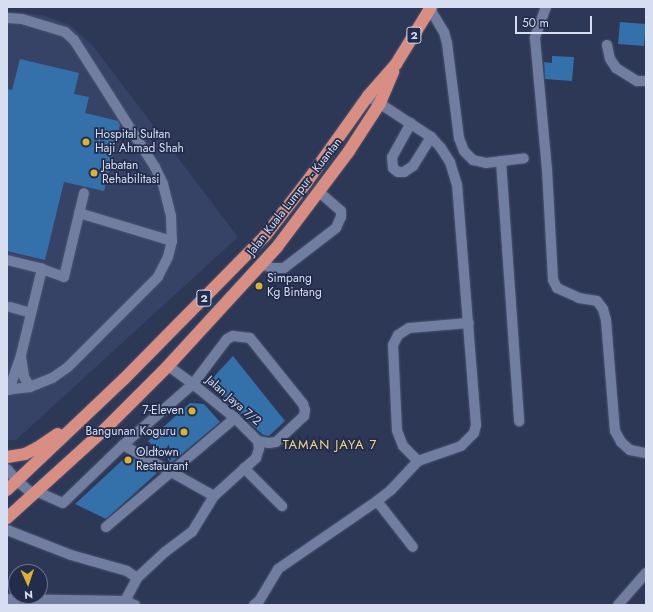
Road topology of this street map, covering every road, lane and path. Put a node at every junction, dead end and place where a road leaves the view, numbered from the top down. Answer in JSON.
{"nodes":[{"id":1,"x":546,"y":7,"type":"edge"},
{"id":2,"x":431,"y":8,"type":"edge"},
{"id":3,"x":7,"y":18,"type":"edge"},
{"id":4,"x":607,"y":45,"type":"dead end"},
{"id":5,"x":396,"y":64,"type":"junction"},
{"id":6,"x":646,"y":81,"type":"edge"},
{"id":7,"x":368,"y":96,"type":"junction"},
{"id":8,"x":380,"y":103,"type":"junction"},
{"id":9,"x":411,"y":122,"type":"junction"},
{"id":10,"x":431,"y":137,"type":"junction"},
{"id":11,"x":524,"y":158,"type":"dead end"},
{"id":12,"x":501,"y":161,"type":"junction"},
{"id":13,"x":319,"y":192,"type":"junction"},
{"id":14,"x":84,"y":193,"type":"dead end"},
{"id":15,"x":79,"y":213,"type":"junction"},
{"id":16,"x":172,"y":241,"type":"junction"},
{"id":17,"x":7,"y":260,"type":"edge"},
{"id":18,"x":262,"y":264,"type":"junction"},
{"id":19,"x":42,"y":269,"type":"junction"},
{"id":20,"x":10,"y":307,"type":"dead end"},
{"id":21,"x":31,"y":312,"type":"junction"},
{"id":22,"x":469,"y":323,"type":"junction"},
{"id":23,"x":21,"y":354,"type":"junction"},
{"id":24,"x":168,"y":366,"type":"junction"},
{"id":25,"x":193,"y":384,"type":"junction"},
{"id":26,"x":30,"y":386,"type":"junction"},
{"id":27,"x":8,"y":390,"type":"edge"},
{"id":28,"x":92,"y":409,"type":"junction"},
{"id":29,"x":235,"y":418,"type":"junction"},
{"id":30,"x":519,"y":421,"type":"dead end"},
{"id":31,"x":258,"y":441,"type":"junction"},
{"id":32,"x":124,"y":445,"type":"junction"},
{"id":33,"x":646,"y":453,"type":"edge"},
{"id":34,"x":7,"y":457,"type":"edge"},
{"id":35,"x":418,"y":461,"type":"junction"},
{"id":36,"x":244,"y":468,"type":"junction"},
{"id":37,"x":7,"y":469,"type":"edge"},
{"id":38,"x":170,"y":472,"type":"junction"},
{"id":39,"x":12,"y":479,"type":"edge"},
{"id":40,"x":7,"y":490,"type":"edge"},
{"id":41,"x":36,"y":494,"type":"junction"},
{"id":42,"x":214,"y":496,"type":"junction"},
{"id":43,"x":377,"y":501,"type":"junction"},
{"id":44,"x":282,"y":506,"type":"dead end"},
{"id":45,"x":7,"y":518,"type":"edge"},
{"id":46,"x":106,"y":527,"type":"dead end"},
{"id":47,"x":7,"y":530,"type":"edge"},
{"id":48,"x":412,"y":546,"type":"dead end"},
{"id":49,"x":646,"y":573,"type":"edge"},
{"id":50,"x":137,"y":578,"type":"junction"},
{"id":51,"x":7,"y":600,"type":"edge"},
{"id":52,"x":125,"y":601,"type":"junction"},
{"id":53,"x":83,"y":603,"type":"edge"},
{"id":54,"x":135,"y":605,"type":"edge"},
{"id":55,"x":254,"y":605,"type":"edge"},
{"id":56,"x":618,"y":605,"type":"edge"}],
"edges":[{"from":1,"to":33,"type":"street"},
{"from":2,"to":5,"type":"highway","name":"Jalan Kuala Lumpur - Kuantan","number":"2"},
{"from":2,"to":12,"type":"street"},
{"from":3,"to":16,"type":"street"},
{"from":4,"to":6,"type":"street"},
{"from":5,"to":7,"type":"highway","name":"Jalan Kuala Lumpur - Kuantan","number":"2"},
{"from":5,"to":8,"type":"highway","name":"Jalan Kuala Lumpur - Kuantan","number":"2"},
{"from":7,"to":8,"type":"street"},
{"from":7,"to":28,"type":"highway","name":"Jalan Kuala Lumpur - Kuantan","number":"2"},
{"from":8,"to":9,"type":"street"},
{"from":8,"to":13,"type":"highway","name":"Jalan Kuala Lumpur - Kuantan","number":"2"},
{"from":9,"to":10,"type":"street"},
{"from":9,"to":10,"type":"street"},
{"from":10,"to":22,"type":"street"},
{"from":11,"to":12,"type":"street"},
{"from":12,"to":30,"type":"street"},
{"from":13,"to":18,"type":"highway","name":"Jalan Kuala Lumpur - Kuantan","number":"2"},
{"from":13,"to":18,"type":"street"},
{"from":14,"to":15,"type":"street"},
{"from":15,"to":16,"type":"street"},
{"from":15,"to":19,"type":"street"},
{"from":16,"to":26,"type":"street"},
{"from":17,"to":19,"type":"street"},
{"from":18,"to":24,"type":"highway","name":"Jalan Kuala Lumpur - Kuantan","number":"2"},
{"from":19,"to":21,"type":"street"},
{"from":20,"to":21,"type":"street"},
{"from":21,"to":23,"type":"street"},
{"from":22,"to":35,"type":"street"},
{"from":22,"to":35,"type":"street"},
{"from":23,"to":26,"type":"street"},
{"from":23,"to":27,"type":"street"},
{"from":24,"to":25,"type":"street","name":"Jalan Jaya 7/2"},
{"from":24,"to":41,"type":"highway","name":"Jalan Kuala Lumpur - Kuantan","number":"2"},
{"from":25,"to":29,"type":"street","name":"Jalan Jaya 7/2"},
{"from":25,"to":31,"type":"street"},
{"from":25,"to":32,"type":"street"},
{"from":26,"to":27,"type":"street"},
{"from":28,"to":34,"type":"highway"},
{"from":28,"to":39,"type":"highway","name":"Jalan Kuala Lumpur - Kuantan","number":"2"},
{"from":29,"to":31,"type":"street","name":"Jalan Jaya 7/2"},
{"from":29,"to":38,"type":"street"},
{"from":31,"to":36,"type":"street","name":"Jalan Jaya 7/2"},
{"from":32,"to":38,"type":"street"},
{"from":32,"to":41,"type":"street"},
{"from":35,"to":43,"type":"street"},
{"from":36,"to":42,"type":"street","name":"Jalan Jaya 7/2"},
{"from":36,"to":44,"type":"street"},
{"from":37,"to":39,"type":"street"},
{"from":38,"to":42,"type":"street"},
{"from":38,"to":46,"type":"street"},
{"from":39,"to":40,"type":"highway","name":"Jalan Kuala Lumpur - Kuantan","number":"2"},
{"from":39,"to":41,"type":"street"},
{"from":41,"to":45,"type":"highway","name":"Jalan Kuala Lumpur - Kuantan","number":"2"},
{"from":42,"to":50,"type":"street","name":"Jalan Jaya 7/2"},
{"from":43,"to":48,"type":"street"},
{"from":43,"to":55,"type":"street"},
{"from":47,"to":50,"type":"street"},
{"from":49,"to":56,"type":"street"},
{"from":50,"to":52,"type":"street","name":"Jalan Jaya 7/2"},
{"from":51,"to":53,"type":"street"},
{"from":52,"to":53,"type":"street"},
{"from":52,"to":54,"type":"street"}]}
